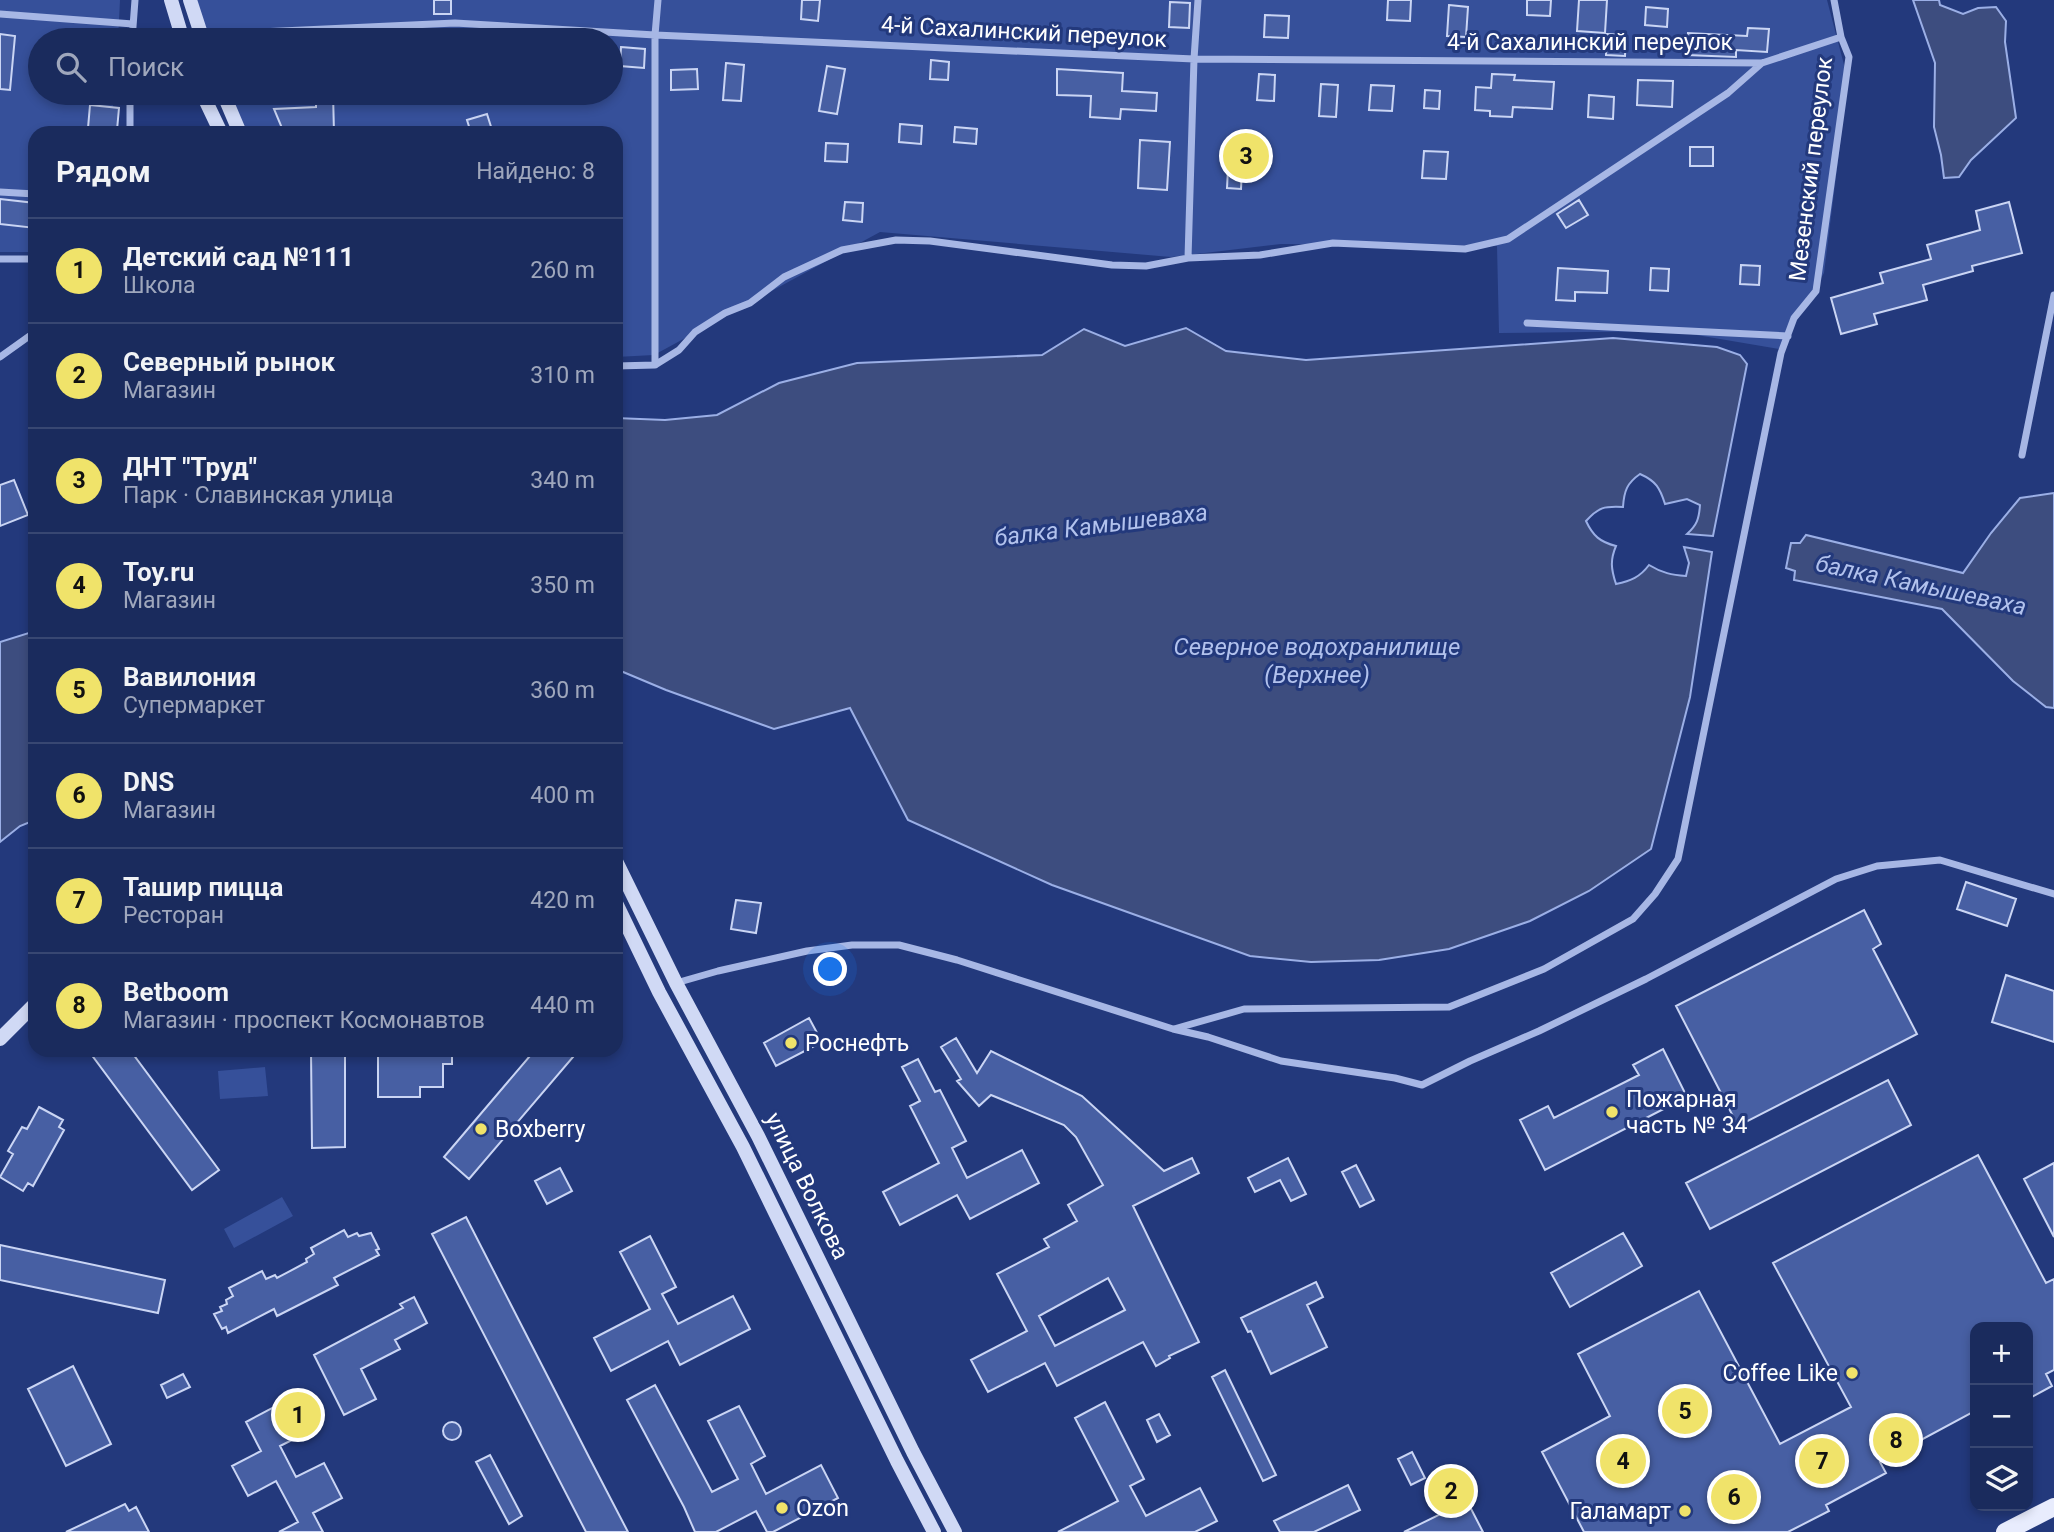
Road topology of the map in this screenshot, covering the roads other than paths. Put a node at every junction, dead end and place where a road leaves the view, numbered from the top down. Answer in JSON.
{"nodes":[{"id":1,"x":135,"y":0,"type":"edge"},
{"id":2,"x":171,"y":0,"type":"edge"},
{"id":3,"x":190,"y":0,"type":"edge"},
{"id":4,"x":658,"y":0,"type":"edge"},
{"id":5,"x":1198,"y":0,"type":"edge"},
{"id":6,"x":1834,"y":0,"type":"edge"},
{"id":7,"x":0,"y":14,"type":"edge"},
{"id":8,"x":133,"y":24,"type":"junction"},
{"id":9,"x":133,"y":28,"type":"edge"},
{"id":10,"x":179,"y":28,"type":"edge"},
{"id":11,"x":199,"y":28,"type":"edge"},
{"id":12,"x":345,"y":28,"type":"edge"},
{"id":13,"x":538,"y":28,"type":"edge"},
{"id":14,"x":623,"y":33,"type":"edge"},
{"id":15,"x":655,"y":35,"type":"junction"},
{"id":16,"x":1841,"y":37,"type":"junction"},
{"id":17,"x":1194,"y":59,"type":"junction"},
{"id":18,"x":1762,"y":63,"type":"junction"},
{"id":19,"x":130,"y":105,"type":"edge"},
{"id":20,"x":208,"y":105,"type":"edge"},
{"id":21,"x":228,"y":105,"type":"edge"},
{"id":22,"x":130,"y":126,"type":"edge"},
{"id":23,"x":218,"y":126,"type":"edge"},
{"id":24,"x":237,"y":126,"type":"edge"},
{"id":25,"x":0,"y":192,"type":"edge"},
{"id":26,"x":28,"y":194,"type":"edge"},
{"id":27,"x":1188,"y":258,"type":"junction"},
{"id":28,"x":0,"y":259,"type":"edge"},
{"id":29,"x":28,"y":259,"type":"edge"},
{"id":30,"x":2054,"y":295,"type":"edge"},
{"id":31,"x":1527,"y":323,"type":"dead end"},
{"id":32,"x":1788,"y":336,"type":"junction"},
{"id":33,"x":28,"y":337,"type":"edge"},
{"id":34,"x":0,"y":357,"type":"edge"},
{"id":35,"x":655,"y":365,"type":"junction"},
{"id":36,"x":623,"y":366,"type":"edge"},
{"id":37,"x":2022,"y":455,"type":"dead end"},
{"id":38,"x":623,"y":875,"type":"edge"},
{"id":39,"x":2054,"y":894,"type":"edge"},
{"id":40,"x":623,"y":917,"type":"edge"},
{"id":41,"x":676,"y":983,"type":"junction"},
{"id":42,"x":28,"y":1011,"type":"edge"},
{"id":43,"x":1173,"y":1029,"type":"junction"},
{"id":44,"x":0,"y":1040,"type":"edge"},
{"id":45,"x":2054,"y":1507,"type":"edge"},
{"id":46,"x":934,"y":1532,"type":"edge"},
{"id":47,"x":955,"y":1532,"type":"edge"},
{"id":48,"x":2005,"y":1532,"type":"edge"}],
"edges":[{"from":1,"to":8,"type":"street"},
{"from":2,"to":10,"type":"main road"},
{"from":3,"to":11,"type":"main road"},
{"from":4,"to":15,"type":"street"},
{"from":5,"to":17,"type":"street"},
{"from":6,"to":16,"type":"street","name":"Мезенский переулок"},
{"from":7,"to":8,"type":"street"},
{"from":8,"to":9,"type":"street"},
{"from":12,"to":13,"type":"street","name":"4-й Сахалинский переулок"},
{"from":14,"to":15,"type":"street","name":"4-й Сахалинский переулок"},
{"from":15,"to":17,"type":"street","name":"4-й Сахалинский переулок"},
{"from":15,"to":35,"type":"street"},
{"from":16,"to":18,"type":"street","name":"4-й Сахалинский переулок"},
{"from":16,"to":32,"type":"street","name":"Мезенский переулок"},
{"from":17,"to":18,"type":"street","name":"4-й Сахалинский переулок"},
{"from":17,"to":27,"type":"street"},
{"from":18,"to":27,"type":"street"},
{"from":19,"to":22,"type":"street"},
{"from":20,"to":23,"type":"main road"},
{"from":21,"to":24,"type":"main road"},
{"from":25,"to":26,"type":"street"},
{"from":27,"to":35,"type":"street"},
{"from":28,"to":29,"type":"street"},
{"from":30,"to":37,"type":"street"},
{"from":31,"to":32,"type":"street"},
{"from":32,"to":43,"type":"street","name":"Мезенский переулок"},
{"from":33,"to":34,"type":"street"},
{"from":35,"to":36,"type":"street"},
{"from":38,"to":41,"type":"main road","name":"улица Волкова"},
{"from":39,"to":43,"type":"street"},
{"from":40,"to":46,"type":"main road","name":"улица Волкова"},
{"from":41,"to":43,"type":"street"},
{"from":41,"to":47,"type":"main road","name":"улица Волкова"},
{"from":42,"to":44,"type":"main road"},
{"from":45,"to":48,"type":"main road"}]}
